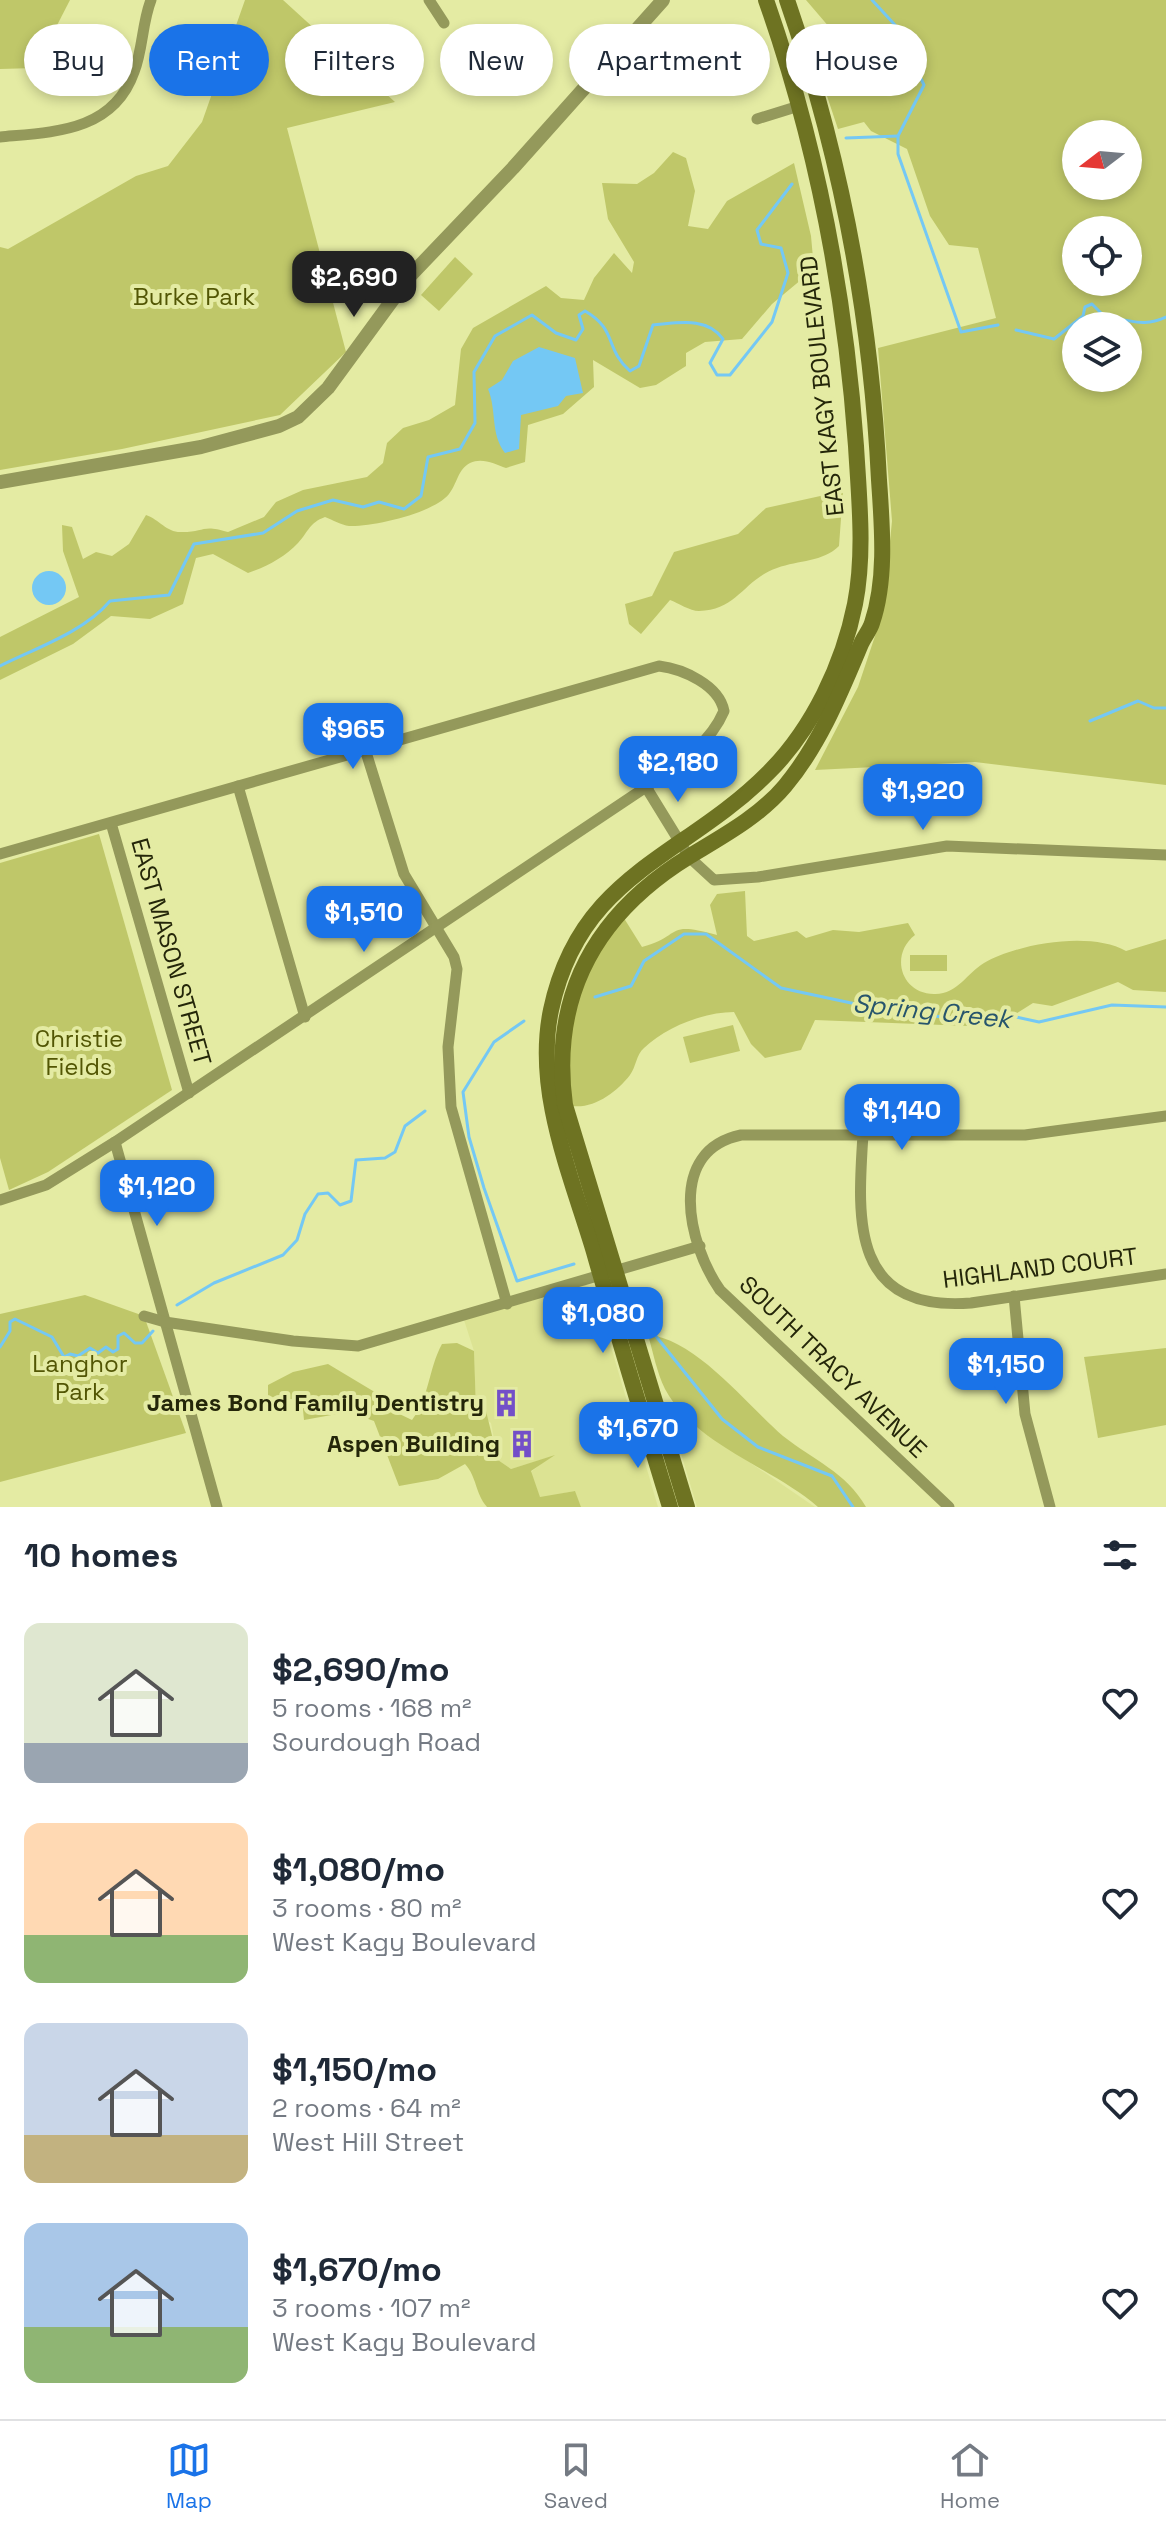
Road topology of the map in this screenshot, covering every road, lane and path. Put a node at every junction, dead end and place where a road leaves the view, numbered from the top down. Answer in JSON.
{"nodes":[{"id":1,"x":151,"y":0,"type":"edge"},
{"id":2,"x":429,"y":0,"type":"edge"},
{"id":3,"x":663,"y":0,"type":"edge"},
{"id":4,"x":766,"y":0,"type":"edge"},
{"id":5,"x":787,"y":0,"type":"edge"},
{"id":6,"x":444,"y":23,"type":"dead end"},
{"id":7,"x":799,"y":106,"type":"junction"},
{"id":8,"x":757,"y":119,"type":"dead end"},
{"id":9,"x":0,"y":137,"type":"edge"},
{"id":10,"x":0,"y":482,"type":"edge"},
{"id":11,"x":365,"y":749,"type":"junction"},
{"id":12,"x":238,"y":786,"type":"junction"},
{"id":13,"x":646,"y":787,"type":"junction"},
{"id":14,"x":111,"y":823,"type":"junction"},
{"id":15,"x":681,"y":841,"type":"junction"},
{"id":16,"x":0,"y":854,"type":"edge"},
{"id":17,"x":1166,"y":855,"type":"edge"},
{"id":18,"x":689,"y":857,"type":"junction"},
{"id":19,"x":436,"y":926,"type":"junction"},
{"id":20,"x":305,"y":1017,"type":"junction"},
{"id":21,"x":189,"y":1093,"type":"junction"},
{"id":22,"x":1166,"y":1116,"type":"edge"},
{"id":23,"x":863,"y":1135,"type":"junction"},
{"id":24,"x":115,"y":1142,"type":"junction"},
{"id":25,"x":0,"y":1200,"type":"edge"},
{"id":26,"x":700,"y":1246,"type":"junction"},
{"id":27,"x":608,"y":1273,"type":"junction"},
{"id":28,"x":1166,"y":1274,"type":"edge"},
{"id":29,"x":1014,"y":1296,"type":"junction"},
{"id":30,"x":507,"y":1304,"type":"junction"},
{"id":31,"x":144,"y":1316,"type":"dead end"},
{"id":32,"x":165,"y":1322,"type":"junction"},
{"id":33,"x":217,"y":1507,"type":"edge"},
{"id":34,"x":670,"y":1507,"type":"edge"},
{"id":35,"x":687,"y":1507,"type":"edge"},
{"id":36,"x":949,"y":1507,"type":"edge"},
{"id":37,"x":1050,"y":1507,"type":"edge"}],
"edges":[{"from":1,"to":9,"type":"street"},
{"from":2,"to":6,"type":"street"},
{"from":3,"to":10,"type":"street"},
{"from":4,"to":7,"type":"main road","name":"EAST KAGY BOULEVARD"},
{"from":5,"to":18,"type":"main road","name":"EAST KAGY BOULEVARD"},
{"from":7,"to":8,"type":"street"},
{"from":7,"to":15,"type":"main road","name":"EAST KAGY BOULEVARD"},
{"from":11,"to":12,"type":"street"},
{"from":11,"to":13,"type":"street"},
{"from":11,"to":19,"type":"street"},
{"from":12,"to":14,"type":"street"},
{"from":12,"to":20,"type":"street"},
{"from":13,"to":15,"type":"street"},
{"from":13,"to":19,"type":"street"},
{"from":14,"to":16,"type":"street"},
{"from":14,"to":21,"type":"street","name":"EAST MASON STREET"},
{"from":15,"to":18,"type":"street"},
{"from":15,"to":27,"type":"main road","name":"EAST KAGY BOULEVARD"},
{"from":17,"to":18,"type":"street"},
{"from":18,"to":27,"type":"main road","name":"EAST KAGY BOULEVARD"},
{"from":19,"to":20,"type":"street"},
{"from":19,"to":30,"type":"street"},
{"from":20,"to":21,"type":"street"},
{"from":21,"to":24,"type":"street"},
{"from":22,"to":23,"type":"street","name":"SOUTH TRACY AVENUE"},
{"from":23,"to":26,"type":"street","name":"SOUTH TRACY AVENUE"},
{"from":23,"to":29,"type":"street","name":"HIGHLAND COURT"},
{"from":24,"to":25,"type":"street"},
{"from":24,"to":32,"type":"street"},
{"from":26,"to":27,"type":"street"},
{"from":26,"to":36,"type":"street","name":"SOUTH TRACY AVENUE"},
{"from":27,"to":30,"type":"street"},
{"from":27,"to":34,"type":"main road"},
{"from":27,"to":35,"type":"main road"},
{"from":28,"to":29,"type":"street","name":"HIGHLAND COURT"},
{"from":29,"to":37,"type":"street"},
{"from":30,"to":32,"type":"street"},
{"from":31,"to":32,"type":"street"},
{"from":32,"to":33,"type":"street"}]}
